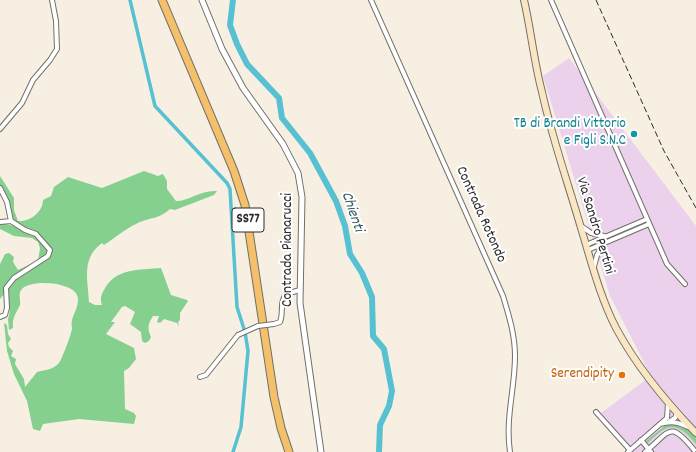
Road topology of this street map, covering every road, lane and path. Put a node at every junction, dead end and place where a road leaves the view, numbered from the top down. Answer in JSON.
{"nodes":[{"id":1,"x":52,"y":0,"type":"edge"},
{"id":2,"x":162,"y":0,"type":"edge"},
{"id":3,"x":167,"y":0,"type":"edge"},
{"id":4,"x":202,"y":0,"type":"edge"},
{"id":5,"x":371,"y":0,"type":"edge"},
{"id":6,"x":524,"y":0,"type":"edge"},
{"id":7,"x":551,"y":0,"type":"edge"},
{"id":8,"x":0,"y":129,"type":"edge"},
{"id":9,"x":0,"y":188,"type":"edge"},
{"id":10,"x":647,"y":219,"type":"junction"},
{"id":11,"x":11,"y":221,"type":"junction"},
{"id":12,"x":0,"y":222,"type":"edge"},
{"id":13,"x":649,"y":224,"type":"junction"},
{"id":14,"x":580,"y":225,"type":"junction"},
{"id":15,"x":623,"y":228,"type":"junction"},
{"id":16,"x":626,"y":234,"type":"junction"},
{"id":17,"x":606,"y":236,"type":"junction"},
{"id":18,"x":607,"y":241,"type":"junction"},
{"id":19,"x":587,"y":247,"type":"junction"},
{"id":20,"x":595,"y":271,"type":"junction"},
{"id":21,"x":685,"y":284,"type":"dead end"},
{"id":22,"x":300,"y":290,"type":"junction"},
{"id":23,"x":0,"y":317,"type":"edge"},
{"id":24,"x":200,"y":377,"type":"dead end"},
{"id":25,"x":668,"y":403,"type":"junction"},
{"id":26,"x":596,"y":412,"type":"dead end"},
{"id":27,"x":677,"y":413,"type":"junction"},
{"id":28,"x":667,"y":418,"type":"junction"},
{"id":29,"x":670,"y":422,"type":"junction"},
{"id":30,"x":660,"y":424,"type":"junction"},
{"id":31,"x":690,"y":427,"type":"junction"},
{"id":32,"x":696,"y":434,"type":"edge"},
{"id":33,"x":641,"y":440,"type":"junction"},
{"id":34,"x":694,"y":450,"type":"edge"},
{"id":35,"x":629,"y":451,"type":"edge"},
{"id":36,"x":648,"y":451,"type":"edge"},
{"id":37,"x":289,"y":452,"type":"edge"},
{"id":38,"x":294,"y":452,"type":"edge"},
{"id":39,"x":321,"y":452,"type":"edge"},
{"id":40,"x":510,"y":452,"type":"edge"}],
"edges":[{"from":1,"to":8,"type":"street"},
{"from":2,"to":37,"type":"highway","number":"SS77"},
{"from":3,"to":38,"type":"highway","number":"SS77"},
{"from":4,"to":22,"type":"street","name":"Contrada Pianarucci"},
{"from":5,"to":40,"type":"street","name":"Contrada Rotondo"},
{"from":6,"to":14,"type":"main road","name":"Via Sandro Pertini"},
{"from":7,"to":10,"type":"street"},
{"from":9,"to":11,"type":"street"},
{"from":10,"to":13,"type":"street"},
{"from":10,"to":15,"type":"street"},
{"from":11,"to":12,"type":"street"},
{"from":11,"to":23,"type":"street"},
{"from":13,"to":16,"type":"street"},
{"from":13,"to":21,"type":"street"},
{"from":14,"to":17,"type":"street"},
{"from":14,"to":19,"type":"main road","name":"Via Sandro Pertini"},
{"from":15,"to":16,"type":"street"},
{"from":15,"to":17,"type":"street"},
{"from":16,"to":18,"type":"street"},
{"from":17,"to":19,"type":"street"},
{"from":18,"to":19,"type":"street"},
{"from":18,"to":20,"type":"street"},
{"from":19,"to":20,"type":"main road","name":"Via Sandro Pertini"},
{"from":20,"to":25,"type":"main road","name":"Via Sandro Pertini"},
{"from":22,"to":24,"type":"street","bridge":true},
{"from":22,"to":39,"type":"street","name":"Contrada Pianarucci"},
{"from":25,"to":27,"type":"main road","name":"Via Sandro Pertini"},
{"from":25,"to":28,"type":"street"},
{"from":26,"to":35,"type":"street"},
{"from":27,"to":28,"type":"street"},
{"from":27,"to":29,"type":"street"},
{"from":27,"to":31,"type":"main road","name":"Via Sandro Pertini"},
{"from":28,"to":30,"type":"street"},
{"from":29,"to":30,"type":"street"},
{"from":29,"to":31,"type":"street"},
{"from":30,"to":33,"type":"street"},
{"from":31,"to":32,"type":"main road","name":"Via Sandro Pertini"},
{"from":33,"to":35,"type":"street"},
{"from":33,"to":36,"type":"street"},
{"from":34,"to":36,"type":"street"}]}
